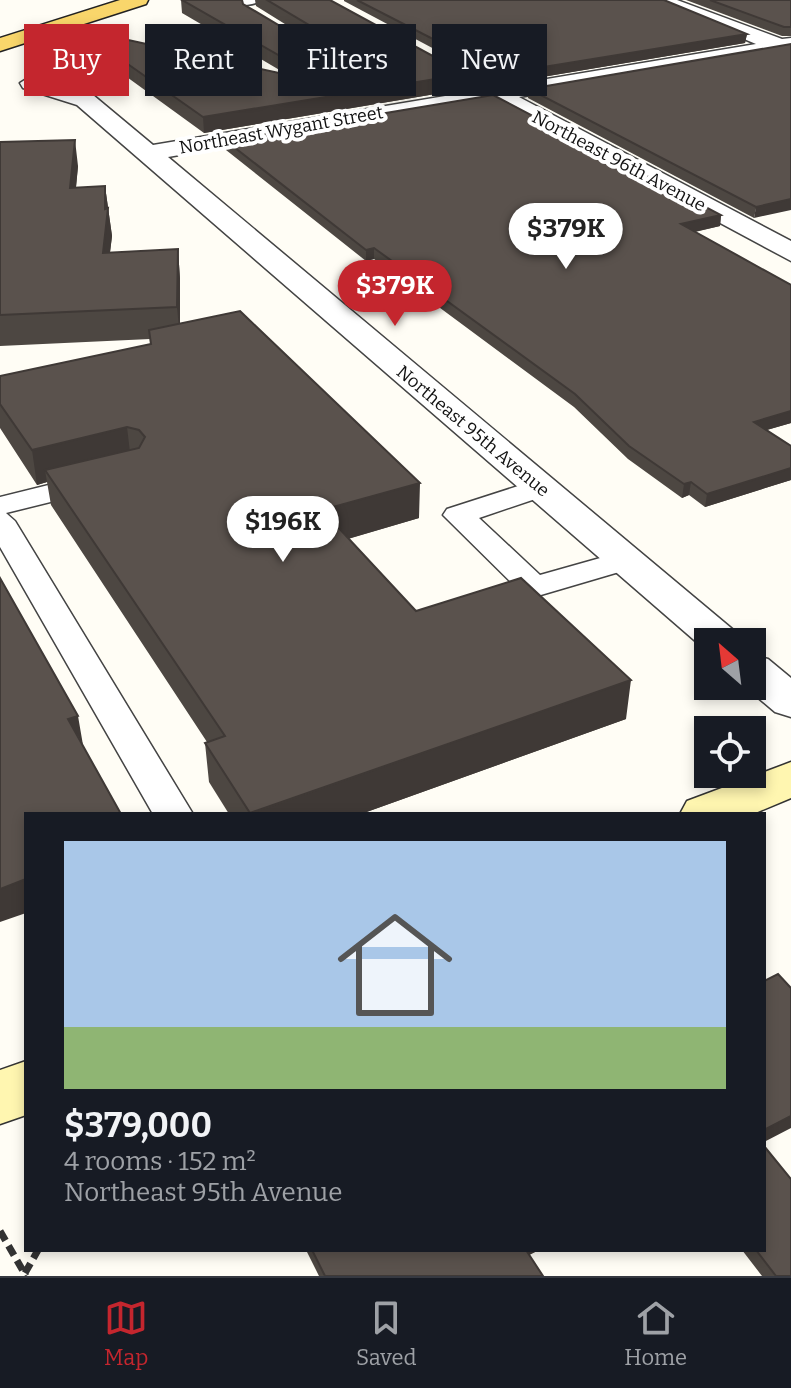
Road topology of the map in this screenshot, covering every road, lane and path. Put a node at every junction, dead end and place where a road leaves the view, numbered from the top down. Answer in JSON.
{"nodes":[{"id":1,"x":139,"y":0,"type":"edge"},
{"id":2,"x":660,"y":0,"type":"edge"},
{"id":3,"x":0,"y":45,"type":"edge"},
{"id":4,"x":788,"y":47,"type":"edge"},
{"id":5,"x":547,"y":85,"type":"edge"},
{"id":6,"x":72,"y":96,"type":"edge"},
{"id":7,"x":478,"y":96,"type":"edge"},
{"id":8,"x":501,"y":96,"type":"edge"},
{"id":9,"x":150,"y":153,"type":"junction"},
{"id":10,"x":791,"y":252,"type":"edge"},
{"id":11,"x":118,"y":476,"type":"edge"},
{"id":12,"x":540,"y":488,"type":"junction"},
{"id":13,"x":0,"y":506,"type":"edge"},
{"id":14,"x":0,"y":521,"type":"edge"},
{"id":15,"x":625,"y":560,"type":"junction"},
{"id":16,"x":705,"y":628,"type":"edge"},
{"id":17,"x":766,"y":681,"type":"edge"},
{"id":18,"x":791,"y":702,"type":"edge"},
{"id":19,"x":791,"y":779,"type":"edge"},
{"id":20,"x":172,"y":812,"type":"edge"},
{"id":21,"x":710,"y":812,"type":"edge"},
{"id":22,"x":24,"y":1088,"type":"edge"},
{"id":23,"x":0,"y":1098,"type":"edge"},
{"id":24,"x":0,"y":1231,"type":"edge"},
{"id":25,"x":37,"y":1252,"type":"edge"},
{"id":26,"x":25,"y":1275,"type":"edge"}],
"edges":[{"from":1,"to":3,"type":"main road"},
{"from":2,"to":4,"type":"street"},
{"from":4,"to":5,"type":"street","name":"Northeast Wygant Street"},
{"from":6,"to":9,"type":"street","name":"Northeast 95th Avenue"},
{"from":7,"to":9,"type":"street","name":"Northeast Wygant Street"},
{"from":8,"to":10,"type":"street","name":"Northeast 96th Avenue"},
{"from":9,"to":12,"type":"street","name":"Northeast 95th Avenue"},
{"from":11,"to":13,"type":"lane"},
{"from":12,"to":15,"type":"street","name":"Northeast 95th Avenue"},
{"from":12,"to":15,"type":"lane"},
{"from":14,"to":20,"type":"lane"},
{"from":15,"to":16,"type":"street","name":"Northeast 95th Avenue"},
{"from":17,"to":18,"type":"street"},
{"from":19,"to":21,"type":"street"},
{"from":22,"to":23,"type":"street"},
{"from":24,"to":26,"type":"path"},
{"from":25,"to":26,"type":"path"}]}
